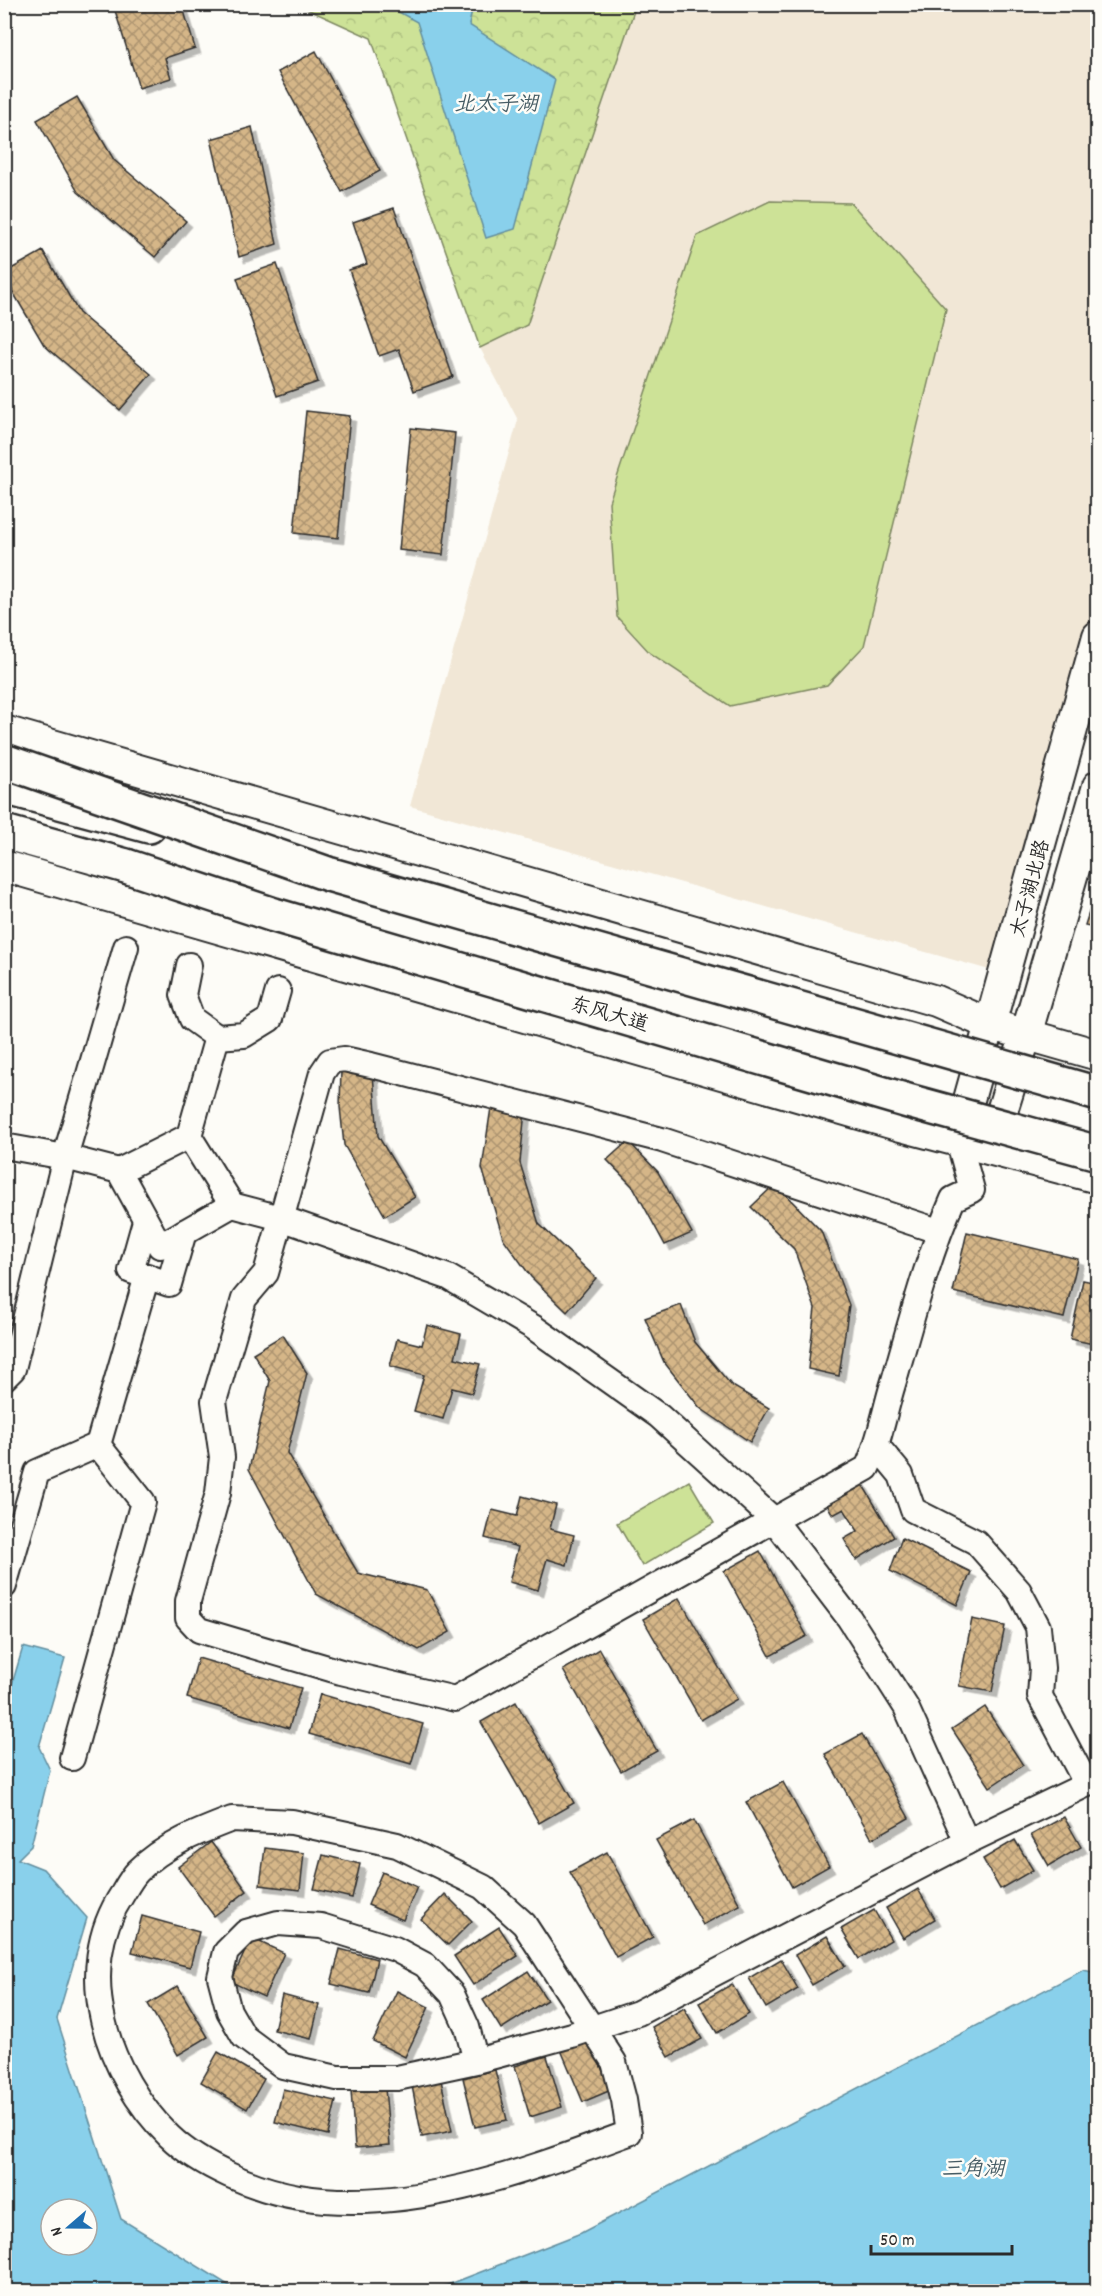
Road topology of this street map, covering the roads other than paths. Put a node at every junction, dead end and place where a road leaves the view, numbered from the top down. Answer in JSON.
{"nodes":[{"id":1,"x":1098,"y":636,"type":"edge"},
{"id":2,"x":4,"y":731,"type":"edge"},
{"id":3,"x":4,"y":761,"type":"edge"},
{"id":4,"x":1098,"y":786,"type":"edge"},
{"id":5,"x":4,"y":787,"type":"edge"},
{"id":6,"x":4,"y":832,"type":"edge"},
{"id":7,"x":4,"y":837,"type":"edge"},
{"id":8,"x":4,"y":866,"type":"edge"},
{"id":9,"x":126,"y":866,"type":"junction"},
{"id":10,"x":328,"y":874,"type":"junction"},
{"id":11,"x":126,"y":947,"type":"dead end"},
{"id":12,"x":189,"y":965,"type":"dead end"},
{"id":13,"x":278,"y":991,"type":"dead end"},
{"id":14,"x":989,"y":1024,"type":"junction"},
{"id":15,"x":1026,"y":1035,"type":"junction"},
{"id":16,"x":217,"y":1037,"type":"junction"},
{"id":17,"x":1098,"y":1055,"type":"edge"},
{"id":18,"x":1098,"y":1094,"type":"edge"},
{"id":19,"x":189,"y":1136,"type":"junction"},
{"id":20,"x":958,"y":1139,"type":"junction"},
{"id":21,"x":4,"y":1146,"type":"edge"},
{"id":22,"x":990,"y":1149,"type":"junction"},
{"id":23,"x":1098,"y":1153,"type":"edge"},
{"id":24,"x":65,"y":1157,"type":"junction"},
{"id":25,"x":119,"y":1172,"type":"junction"},
{"id":26,"x":1098,"y":1179,"type":"edge"},
{"id":27,"x":232,"y":1205,"type":"junction"},
{"id":28,"x":281,"y":1218,"type":"junction"},
{"id":29,"x":145,"y":1221,"type":"junction"},
{"id":30,"x":938,"y":1231,"type":"junction"},
{"id":31,"x":184,"y":1232,"type":"junction"},
{"id":32,"x":147,"y":1276,"type":"junction"},
{"id":33,"x":4,"y":1378,"type":"edge"},
{"id":34,"x":98,"y":1445,"type":"junction"},
{"id":35,"x":877,"y":1446,"type":"junction"},
{"id":36,"x":774,"y":1520,"type":"junction"},
{"id":37,"x":4,"y":1586,"type":"edge"},
{"id":38,"x":72,"y":1758,"type":"dead end"},
{"id":39,"x":1092,"y":1781,"type":"edge"},
{"id":40,"x":967,"y":1842,"type":"junction"},
{"id":41,"x":593,"y":2028,"type":"junction"},
{"id":42,"x":476,"y":2061,"type":"junction"}],
"edges":[{"from":1,"to":14,"type":"main road","name":"太子湖北路"},
{"from":2,"to":14,"type":"main road"},
{"from":3,"to":10,"type":"highway","bridge":true},
{"from":4,"to":15,"type":"main road","name":"太子湖北路"},
{"from":5,"to":10,"type":"highway","bridge":true},
{"from":6,"to":9,"type":"highway"},
{"from":7,"to":9,"type":"highway"},
{"from":8,"to":20,"type":"main road"},
{"from":9,"to":23,"type":"highway","name":"东风大道","bridge":true},
{"from":10,"to":18,"type":"highway","bridge":true},
{"from":11,"to":24,"type":"street"},
{"from":12,"to":16,"type":"street"},
{"from":13,"to":16,"type":"street"},
{"from":14,"to":15,"type":"main road"},
{"from":14,"to":20,"type":"main road","name":"太子湖北路"},
{"from":15,"to":17,"type":"main road"},
{"from":15,"to":22,"type":"main road","name":"太子湖北路"},
{"from":16,"to":19,"type":"street"},
{"from":19,"to":25,"type":"street"},
{"from":19,"to":27,"type":"street"},
{"from":20,"to":22,"type":"main road"},
{"from":20,"to":30,"type":"street"},
{"from":21,"to":24,"type":"street"},
{"from":22,"to":26,"type":"main road"},
{"from":24,"to":25,"type":"street"},
{"from":24,"to":33,"type":"street"},
{"from":25,"to":29,"type":"street"},
{"from":27,"to":28,"type":"street"},
{"from":27,"to":31,"type":"street"},
{"from":28,"to":30,"type":"street"},
{"from":28,"to":36,"type":"street"},
{"from":28,"to":36,"type":"street"},
{"from":29,"to":31,"type":"street"},
{"from":29,"to":32,"type":"street"},
{"from":30,"to":35,"type":"street"},
{"from":31,"to":32,"type":"street"},
{"from":32,"to":34,"type":"street"},
{"from":34,"to":37,"type":"street"},
{"from":34,"to":38,"type":"street"},
{"from":35,"to":36,"type":"street"},
{"from":35,"to":39,"type":"street"},
{"from":36,"to":40,"type":"street"},
{"from":39,"to":40,"type":"street"},
{"from":40,"to":41,"type":"street"},
{"from":41,"to":41,"type":"street"},
{"from":41,"to":42,"type":"street"},
{"from":42,"to":42,"type":"street"}]}
